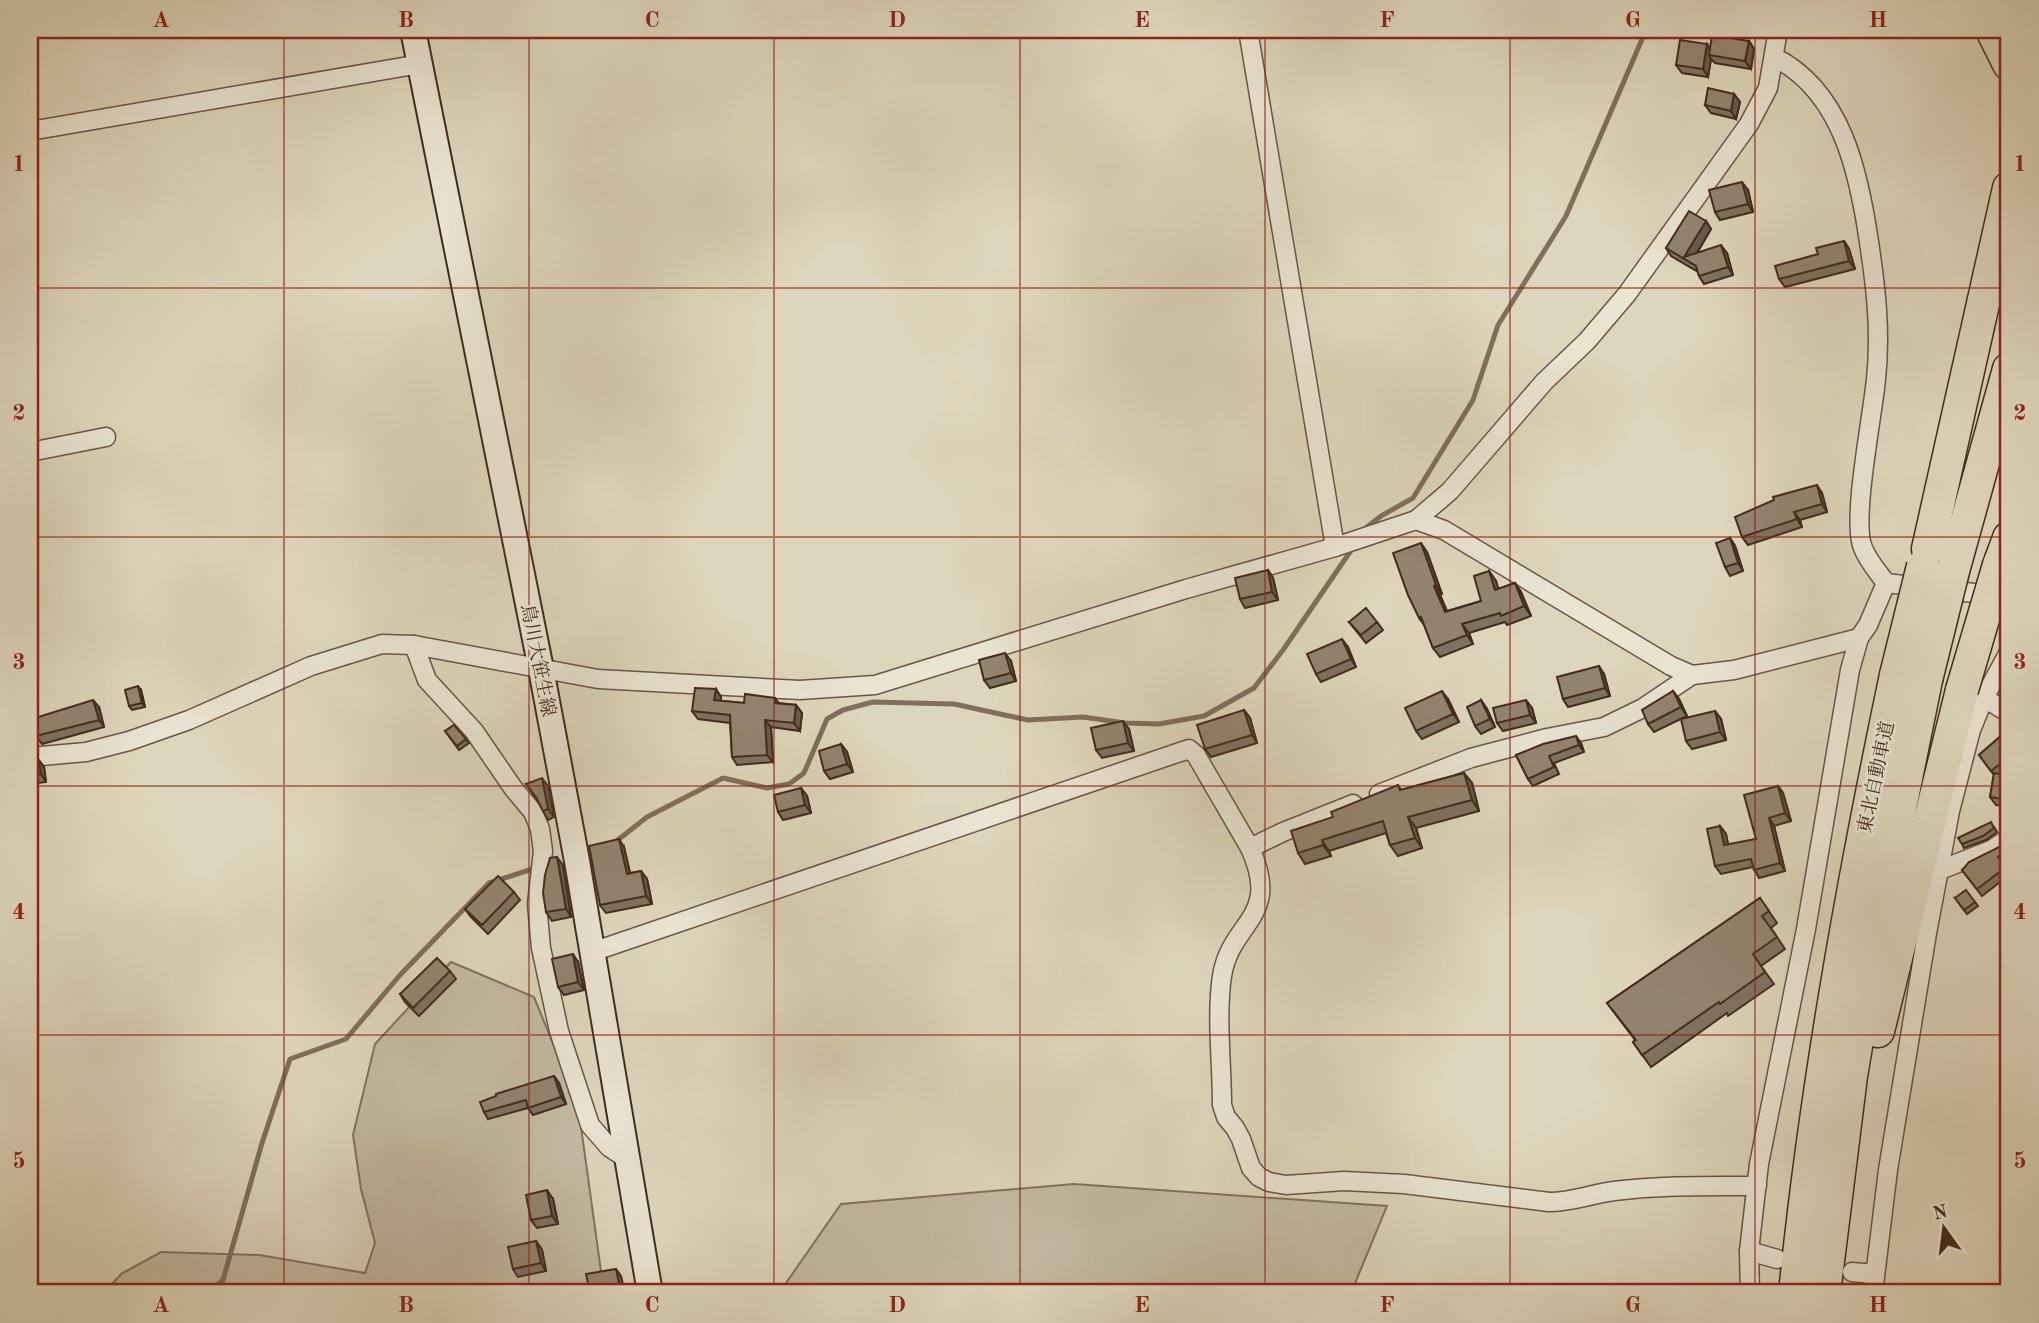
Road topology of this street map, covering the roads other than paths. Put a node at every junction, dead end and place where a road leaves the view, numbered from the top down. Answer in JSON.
{"nodes":[{"id":1,"x":413,"y":30,"type":"edge"},
{"id":2,"x":1248,"y":30,"type":"edge"},
{"id":3,"x":1778,"y":30,"type":"edge"},
{"id":4,"x":1992,"y":30,"type":"edge"},
{"id":5,"x":1774,"y":57,"type":"junction"},
{"id":6,"x":420,"y":64,"type":"junction"},
{"id":7,"x":2009,"y":64,"type":"edge"},
{"id":8,"x":30,"y":131,"type":"edge"},
{"id":9,"x":2009,"y":188,"type":"edge"},
{"id":10,"x":2009,"y":273,"type":"edge"},
{"id":11,"x":2009,"y":369,"type":"edge"},
{"id":12,"x":106,"y":437,"type":"dead end"},
{"id":13,"x":30,"y":453,"type":"edge"},
{"id":14,"x":1416,"y":520,"type":"junction"},
{"id":15,"x":1340,"y":545,"type":"junction"},
{"id":16,"x":2004,"y":552,"type":"edge"},
{"id":17,"x":1935,"y":562,"type":"junction"},
{"id":18,"x":1886,"y":583,"type":"junction"},
{"id":19,"x":2009,"y":597,"type":"edge"},
{"id":20,"x":1859,"y":638,"type":"junction"},
{"id":21,"x":414,"y":645,"type":"junction"},
{"id":22,"x":2009,"y":652,"type":"edge"},
{"id":23,"x":541,"y":670,"type":"junction"},
{"id":24,"x":1692,"y":675,"type":"junction"},
{"id":25,"x":1911,"y":678,"type":"junction"},
{"id":26,"x":1973,"y":694,"type":"junction"},
{"id":27,"x":2009,"y":713,"type":"edge"},
{"id":28,"x":30,"y":757,"type":"edge"},
{"id":29,"x":2009,"y":838,"type":"edge"},
{"id":30,"x":1250,"y":848,"type":"junction"},
{"id":31,"x":1940,"y":870,"type":"junction"},
{"id":32,"x":592,"y":952,"type":"junction"},
{"id":33,"x":627,"y":1159,"type":"junction"},
{"id":34,"x":1757,"y":1186,"type":"junction"},
{"id":35,"x":1831,"y":1226,"type":"junction"},
{"id":36,"x":1749,"y":1251,"type":"junction"},
{"id":37,"x":1777,"y":1259,"type":"dead end"},
{"id":38,"x":1852,"y":1272,"type":"dead end"},
{"id":39,"x":1874,"y":1275,"type":"junction"},
{"id":40,"x":650,"y":1293,"type":"edge"},
{"id":41,"x":1750,"y":1293,"type":"edge"},
{"id":42,"x":1796,"y":1293,"type":"edge"},
{"id":43,"x":1824,"y":1293,"type":"edge"},
{"id":44,"x":1873,"y":1293,"type":"edge"}],
"edges":[{"from":1,"to":6,"type":"street","name":"鳥川大笹生線"},
{"from":2,"to":15,"type":"street"},
{"from":3,"to":5,"type":"street"},
{"from":4,"to":7,"type":"highway"},
{"from":5,"to":14,"type":"street"},
{"from":5,"to":18,"type":"street"},
{"from":6,"to":8,"type":"street"},
{"from":6,"to":23,"type":"street","name":"鳥川大笹生線"},
{"from":9,"to":17,"type":"highway"},
{"from":10,"to":17,"type":"highway","name":"東北自動車道"},
{"from":11,"to":17,"type":"highway","name":"東北自動車道"},
{"from":12,"to":13,"type":"street"},
{"from":14,"to":15,"type":"street"},
{"from":14,"to":24,"type":"street"},
{"from":15,"to":23,"type":"street"},
{"from":16,"to":26,"type":"highway","bridge":true},
{"from":17,"to":25,"type":"highway","name":"東北自動車道","bridge":true},
{"from":18,"to":19,"type":"street"},
{"from":18,"to":20,"type":"street"},
{"from":20,"to":24,"type":"street"},
{"from":20,"to":34,"type":"street"},
{"from":21,"to":23,"type":"street"},
{"from":21,"to":28,"type":"street"},
{"from":21,"to":33,"type":"street"},
{"from":22,"to":26,"type":"street"},
{"from":23,"to":32,"type":"street","name":"鳥川大笹生線"},
{"from":24,"to":30,"type":"street"},
{"from":25,"to":35,"type":"highway","name":"東北自動車道"},
{"from":25,"to":42,"type":"highway","name":"東北自動車道"},
{"from":26,"to":27,"type":"street"},
{"from":26,"to":31,"type":"street"},
{"from":26,"to":35,"type":"highway"},
{"from":29,"to":31,"type":"street"},
{"from":30,"to":32,"type":"street"},
{"from":30,"to":34,"type":"street"},
{"from":31,"to":39,"type":"street"},
{"from":32,"to":33,"type":"street","name":"鳥川大笹生線"},
{"from":33,"to":40,"type":"street","name":"鳥川大笹生線"},
{"from":34,"to":36,"type":"street"},
{"from":35,"to":43,"type":"highway","name":"東北自動車道"},
{"from":36,"to":37,"type":"street"},
{"from":36,"to":41,"type":"street"},
{"from":38,"to":39,"type":"street"},
{"from":39,"to":44,"type":"street"}]}
